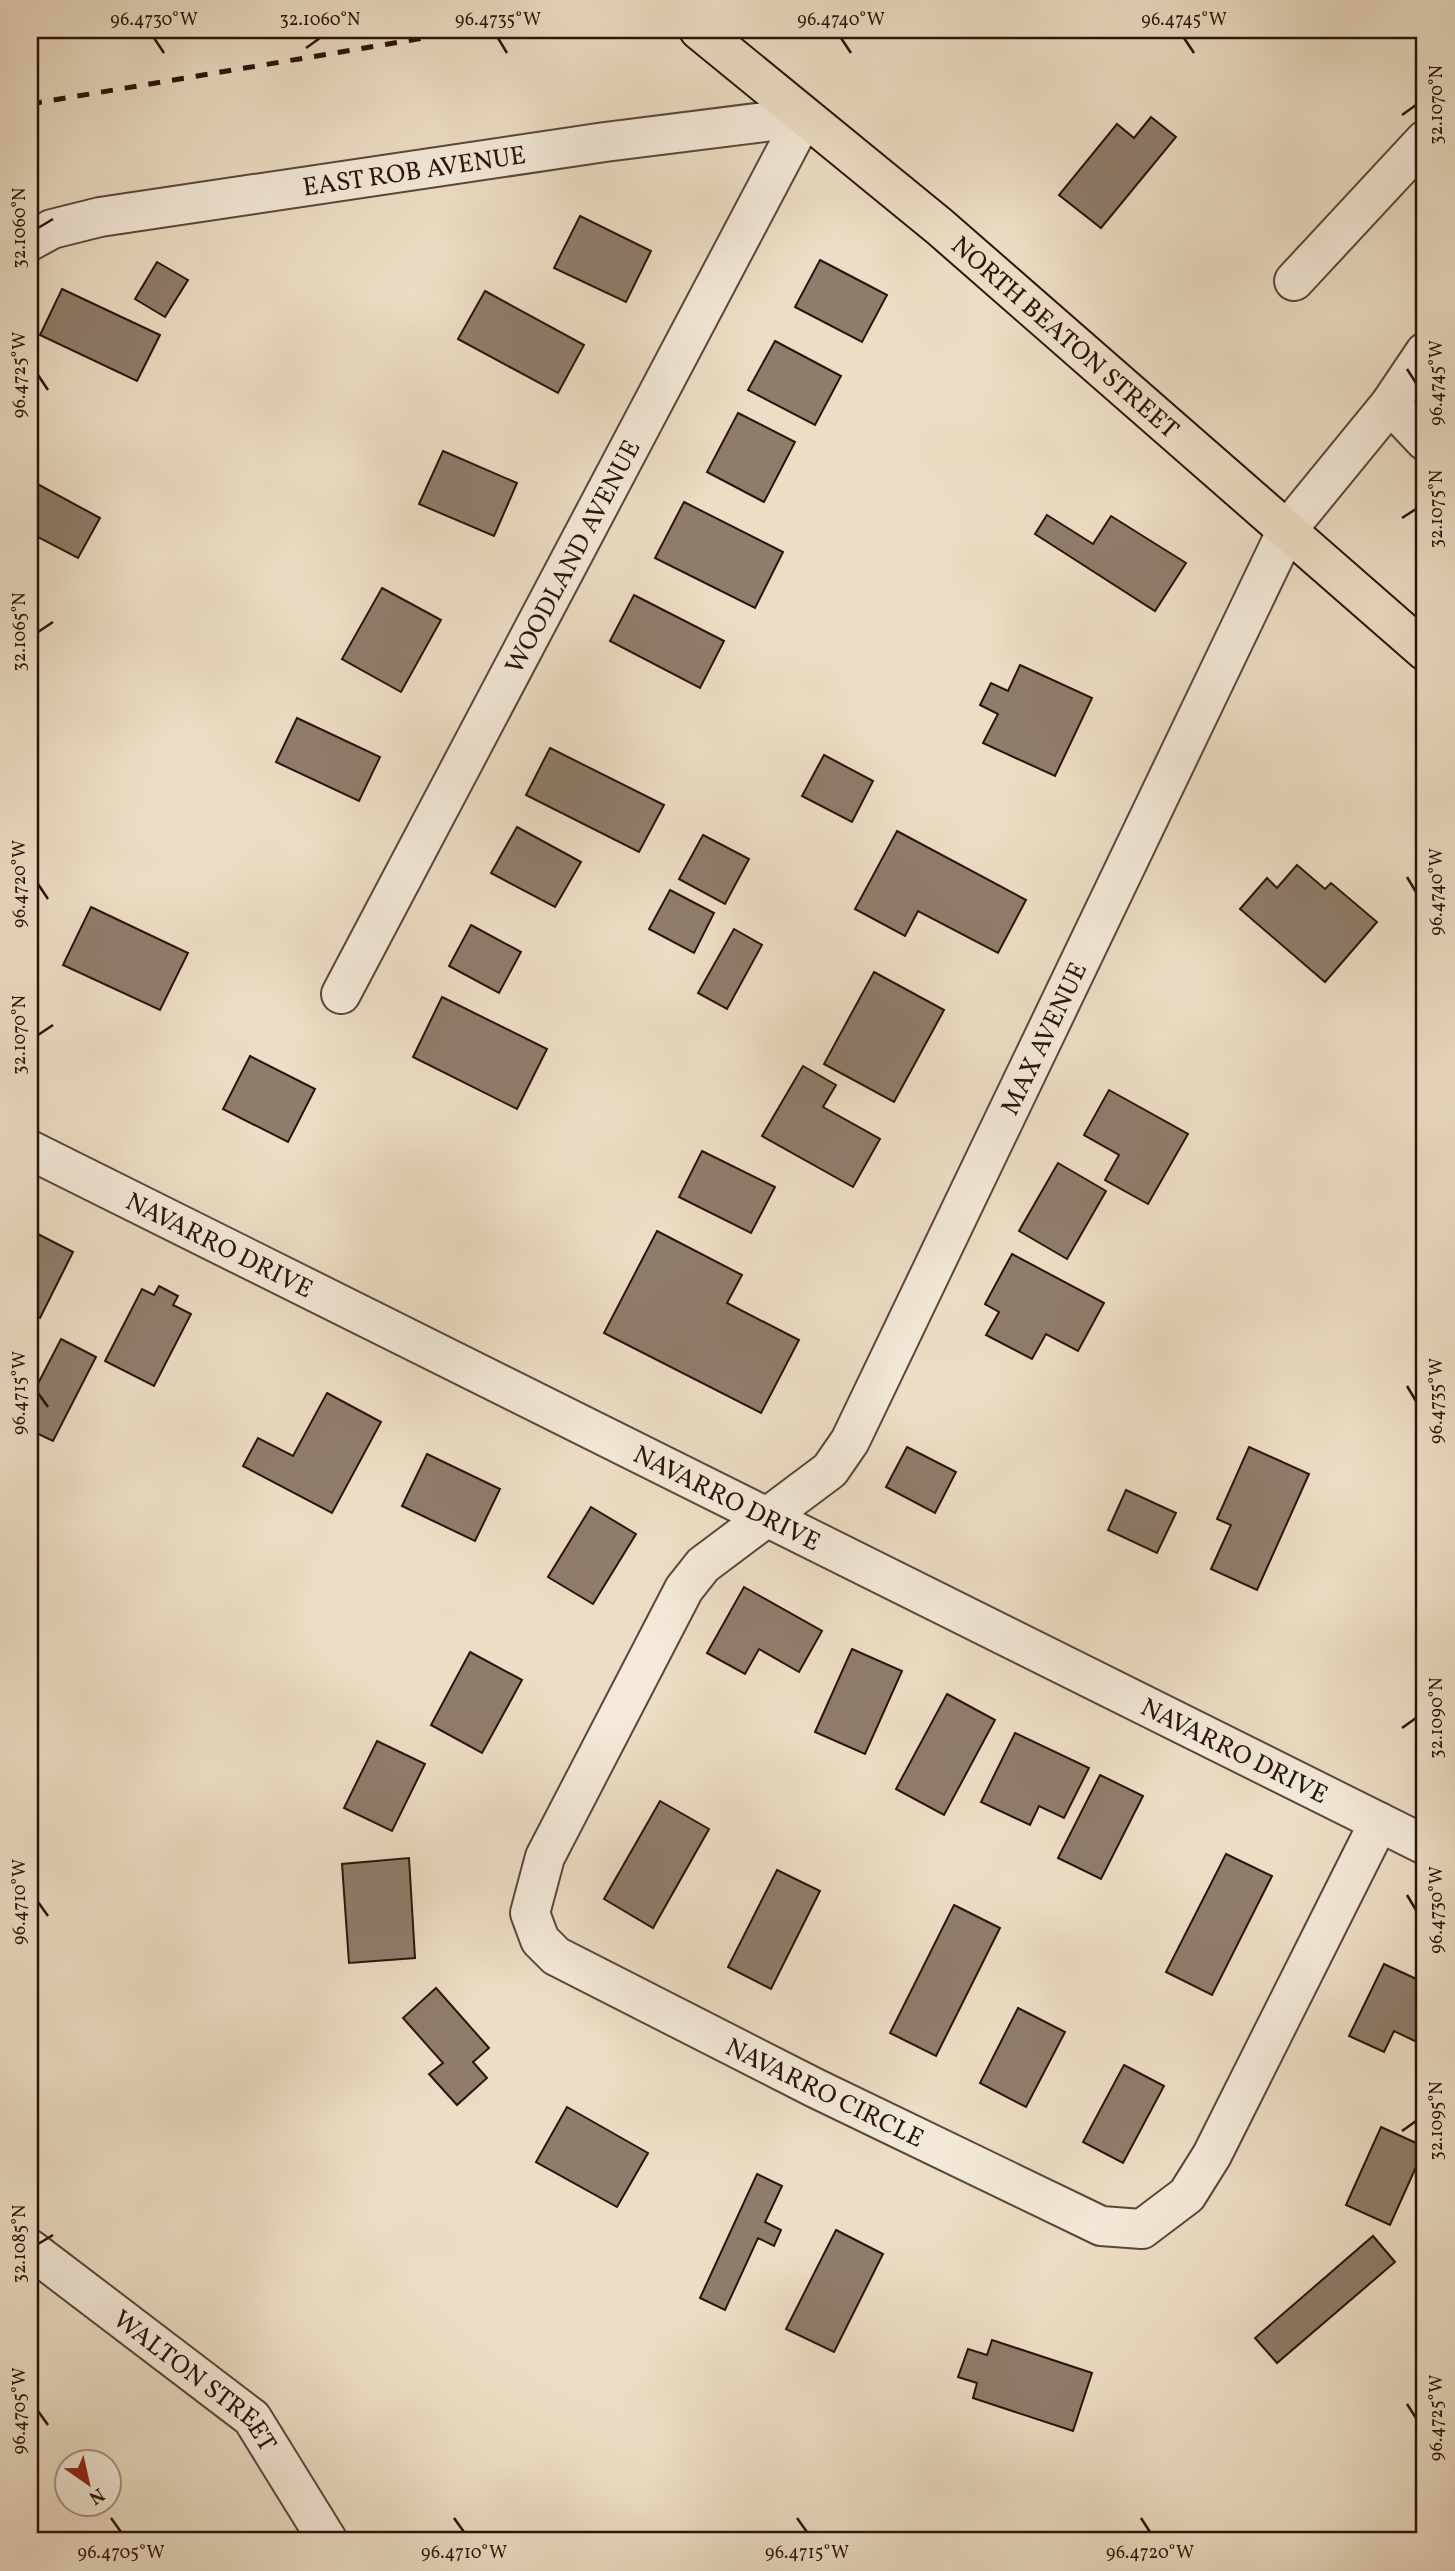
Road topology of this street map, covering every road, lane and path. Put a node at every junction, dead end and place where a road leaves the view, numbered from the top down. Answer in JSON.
{"nodes":[{"id":1,"x":699,"y":30,"type":"edge"},
{"id":2,"x":804,"y":117,"type":"junction"},
{"id":3,"x":1425,"y":139,"type":"edge"},
{"id":4,"x":30,"y":241,"type":"edge"},
{"id":5,"x":1294,"y":281,"type":"dead end"},
{"id":6,"x":1425,"y":352,"type":"edge"},
{"id":7,"x":1390,"y":404,"type":"junction"},
{"id":8,"x":1425,"y":441,"type":"edge"},
{"id":9,"x":1287,"y":530,"type":"junction"},
{"id":10,"x":1425,"y":651,"type":"edge"},
{"id":11,"x":341,"y":994,"type":"dead end"},
{"id":12,"x":30,"y":1150,"type":"edge"},
{"id":13,"x":766,"y":1516,"type":"junction"},
{"id":14,"x":1379,"y":1822,"type":"junction"},
{"id":15,"x":1425,"y":1845,"type":"edge"},
{"id":16,"x":30,"y":2249,"type":"edge"},
{"id":17,"x":328,"y":2541,"type":"edge"}],
"edges":[{"from":1,"to":2,"type":"main road","name":"NORTH BEATON STREET"},
{"from":2,"to":4,"type":"street","name":"EAST ROB AVENUE"},
{"from":2,"to":9,"type":"main road","name":"NORTH BEATON STREET"},
{"from":2,"to":11,"type":"street","name":"WOODLAND AVENUE"},
{"from":3,"to":5,"type":"street"},
{"from":6,"to":7,"type":"street","name":"MAX AVENUE"},
{"from":7,"to":8,"type":"street"},
{"from":7,"to":9,"type":"street","name":"MAX AVENUE"},
{"from":9,"to":10,"type":"main road","name":"NORTH BEATON STREET"},
{"from":9,"to":13,"type":"street","name":"MAX AVENUE"},
{"from":12,"to":13,"type":"street","name":"NAVARRO DRIVE"},
{"from":13,"to":14,"type":"street","name":"NAVARRO DRIVE"},
{"from":13,"to":14,"type":"street","name":"NAVARRO CIRCLE"},
{"from":14,"to":15,"type":"street","name":"NAVARRO DRIVE"},
{"from":16,"to":17,"type":"street","name":"WALTON STREET"}]}
